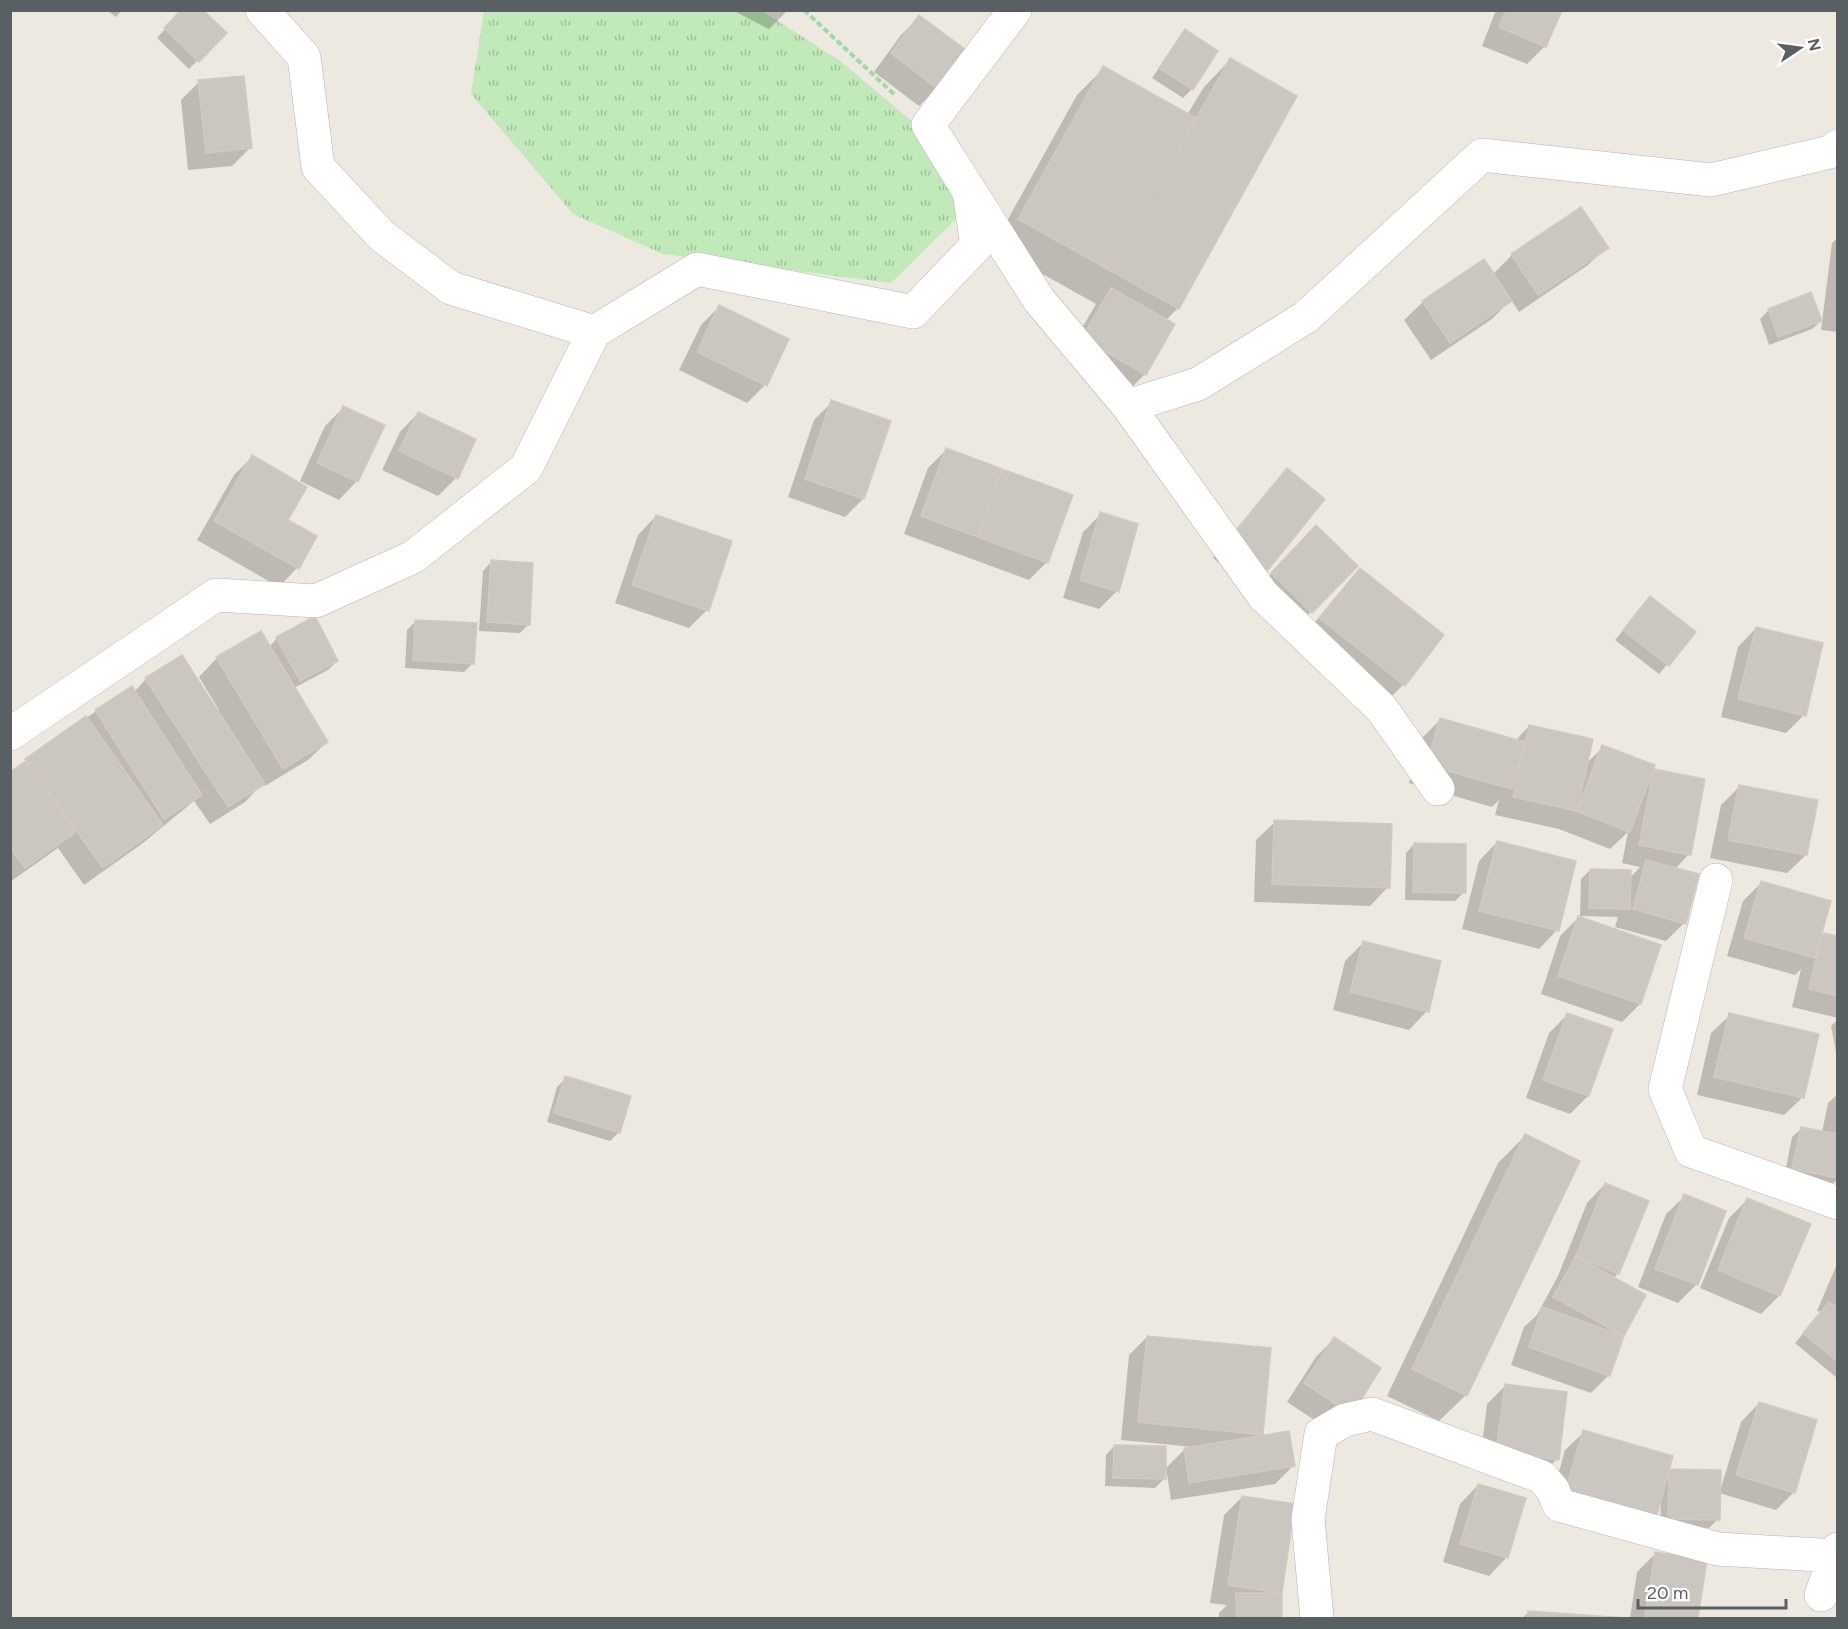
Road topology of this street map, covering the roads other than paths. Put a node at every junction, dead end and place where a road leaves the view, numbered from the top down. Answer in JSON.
{"nodes":[{"id":1,"x":262,"y":10,"type":"edge"},
{"id":2,"x":1014,"y":10,"type":"edge"},
{"id":3,"x":928,"y":125,"type":"junction"},
{"id":4,"x":1838,"y":146,"type":"edge"},
{"id":5,"x":594,"y":332,"type":"junction"},
{"id":6,"x":1128,"y":406,"type":"junction"},
{"id":7,"x":10,"y":734,"type":"edge"},
{"id":8,"x":1438,"y":789,"type":"dead end"},
{"id":9,"x":1716,"y":880,"type":"dead end"},
{"id":10,"x":1838,"y":1203,"type":"edge"},
{"id":11,"x":1836,"y":1553,"type":"edge"},
{"id":12,"x":1821,"y":1595,"type":"dead end"},
{"id":13,"x":1317,"y":1618,"type":"edge"}],
"edges":[{"from":1,"to":5,"type":"street"},
{"from":2,"to":3,"type":"street"},
{"from":3,"to":5,"type":"street"},
{"from":3,"to":6,"type":"street"},
{"from":4,"to":6,"type":"street"},
{"from":5,"to":7,"type":"street"},
{"from":6,"to":8,"type":"street"},
{"from":9,"to":10,"type":"street"},
{"from":11,"to":12,"type":"street"},
{"from":11,"to":13,"type":"street"}]}
